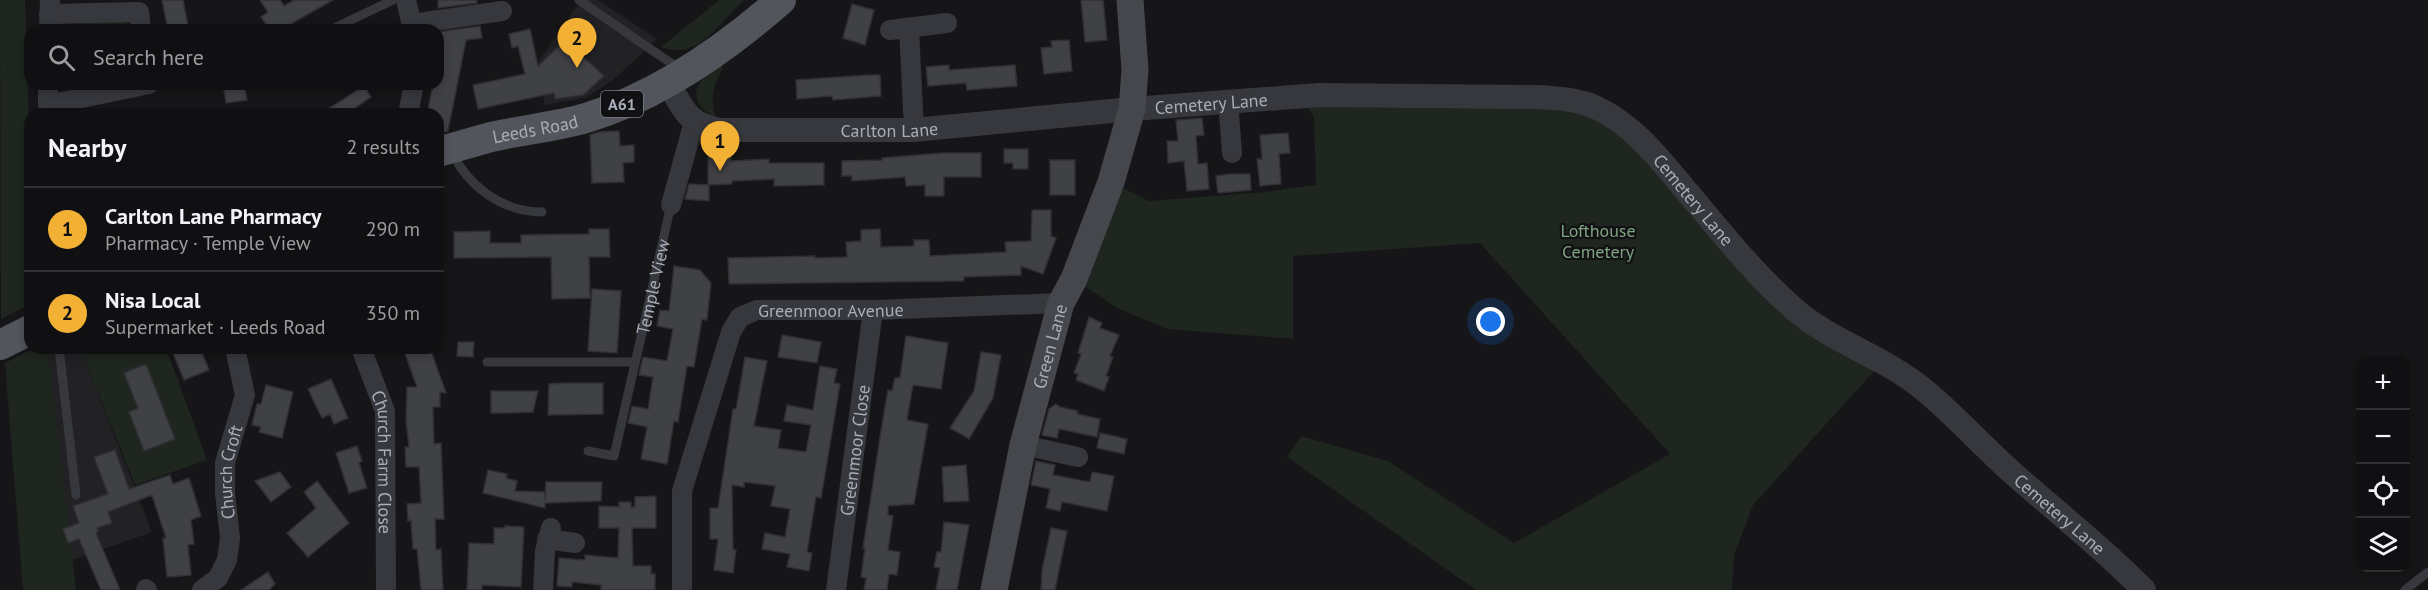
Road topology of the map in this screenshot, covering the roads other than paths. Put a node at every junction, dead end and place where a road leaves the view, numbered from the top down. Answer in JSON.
{"nodes":[{"id":1,"x":393,"y":0,"type":"edge"},
{"id":2,"x":406,"y":0,"type":"edge"},
{"id":3,"x":579,"y":0,"type":"edge"},
{"id":4,"x":781,"y":0,"type":"edge"},
{"id":5,"x":1130,"y":0,"type":"edge"},
{"id":6,"x":502,"y":11,"type":"dead end"},
{"id":7,"x":49,"y":15,"type":"edge"},
{"id":8,"x":140,"y":24,"type":"edge"},
{"id":9,"x":343,"y":24,"type":"edge"},
{"id":10,"x":411,"y":24,"type":"edge"},
{"id":11,"x":429,"y":24,"type":"edge"},
{"id":12,"x":947,"y":24,"type":"dead end"},
{"id":13,"x":676,"y":77,"type":"junction"},
{"id":14,"x":48,"y":90,"type":"edge"},
{"id":15,"x":119,"y":90,"type":"edge"},
{"id":16,"x":413,"y":90,"type":"edge"},
{"id":17,"x":1228,"y":101,"type":"junction"},
{"id":18,"x":409,"y":108,"type":"edge"},
{"id":19,"x":1132,"y":109,"type":"junction"},
{"id":20,"x":694,"y":122,"type":"junction"},
{"id":21,"x":914,"y":130,"type":"junction"},
{"id":22,"x":444,"y":150,"type":"edge"},
{"id":23,"x":1232,"y":153,"type":"dead end"},
{"id":24,"x":671,"y":205,"type":"joint"},
{"id":25,"x":542,"y":212,"type":"dead end"},
{"id":26,"x":1061,"y":303,"type":"junction"},
{"id":27,"x":873,"y":310,"type":"junction"},
{"id":28,"x":24,"y":333,"type":"edge"},
{"id":29,"x":0,"y":345,"type":"edge"},
{"id":30,"x":60,"y":354,"type":"edge"},
{"id":31,"x":236,"y":354,"type":"edge"},
{"id":32,"x":363,"y":354,"type":"edge"},
{"id":33,"x":487,"y":362,"type":"dead end"},
{"id":34,"x":634,"y":362,"type":"junction"},
{"id":35,"x":1023,"y":445,"type":"junction"},
{"id":36,"x":588,"y":451,"type":"dead end"},
{"id":37,"x":1078,"y":456,"type":"dead end"},
{"id":38,"x":76,"y":495,"type":"dead end"},
{"id":39,"x":575,"y":543,"type":"dead end"},
{"id":40,"x":2428,"y":572,"type":"edge"},
{"id":41,"x":380,"y":584,"type":"edge"},
{"id":42,"x":202,"y":590,"type":"edge"},
{"id":43,"x":543,"y":590,"type":"edge"},
{"id":44,"x":682,"y":590,"type":"edge"},
{"id":45,"x":836,"y":590,"type":"edge"},
{"id":46,"x":994,"y":590,"type":"edge"},
{"id":47,"x":2145,"y":590,"type":"edge"},
{"id":48,"x":2405,"y":590,"type":"edge"}],
"edges":[{"from":1,"to":9,"type":"lane"},
{"from":2,"to":10,"type":"street"},
{"from":3,"to":13,"type":"lane"},
{"from":4,"to":13,"type":"main road","name":"Leeds Road","number":"A61"},
{"from":5,"to":19,"type":"main road","name":"Green Lane"},
{"from":6,"to":11,"type":"street"},
{"from":7,"to":8,"type":"street"},
{"from":12,"to":21,"type":"street"},
{"from":13,"to":20,"type":"street"},
{"from":13,"to":22,"type":"main road","name":"Leeds Road","number":"A61"},
{"from":14,"to":15,"type":"street"},
{"from":16,"to":18,"type":"street"},
{"from":17,"to":19,"type":"street","name":"Cemetery Lane"},
{"from":17,"to":23,"type":"street"},
{"from":17,"to":47,"type":"street","name":"Cemetery Lane"},
{"from":19,"to":21,"type":"street","name":"Carlton Lane"},
{"from":19,"to":26,"type":"main road","name":"Green Lane"},
{"from":20,"to":21,"type":"street","name":"Carlton Lane"},
{"from":20,"to":24,"type":"street","name":"Temple View"},
{"from":22,"to":25,"type":"lane"},
{"from":24,"to":34,"type":"lane","name":"Temple View"},
{"from":26,"to":27,"type":"street","name":"Greenmoor Avenue"},
{"from":26,"to":35,"type":"main road","name":"Green Lane"},
{"from":27,"to":44,"type":"street","name":"Greenmoor Avenue"},
{"from":27,"to":45,"type":"street","name":"Greenmoor Close"},
{"from":28,"to":29,"type":"main road"},
{"from":30,"to":38,"type":"lane"},
{"from":31,"to":42,"type":"street","name":"Church Croft"},
{"from":32,"to":41,"type":"street","name":"Church Farm Close"},
{"from":33,"to":34,"type":"lane"},
{"from":34,"to":36,"type":"lane","name":"Temple View"},
{"from":35,"to":37,"type":"street"},
{"from":35,"to":46,"type":"main road","name":"Green Lane"},
{"from":39,"to":43,"type":"street"},
{"from":40,"to":48,"type":"lane"}]}
